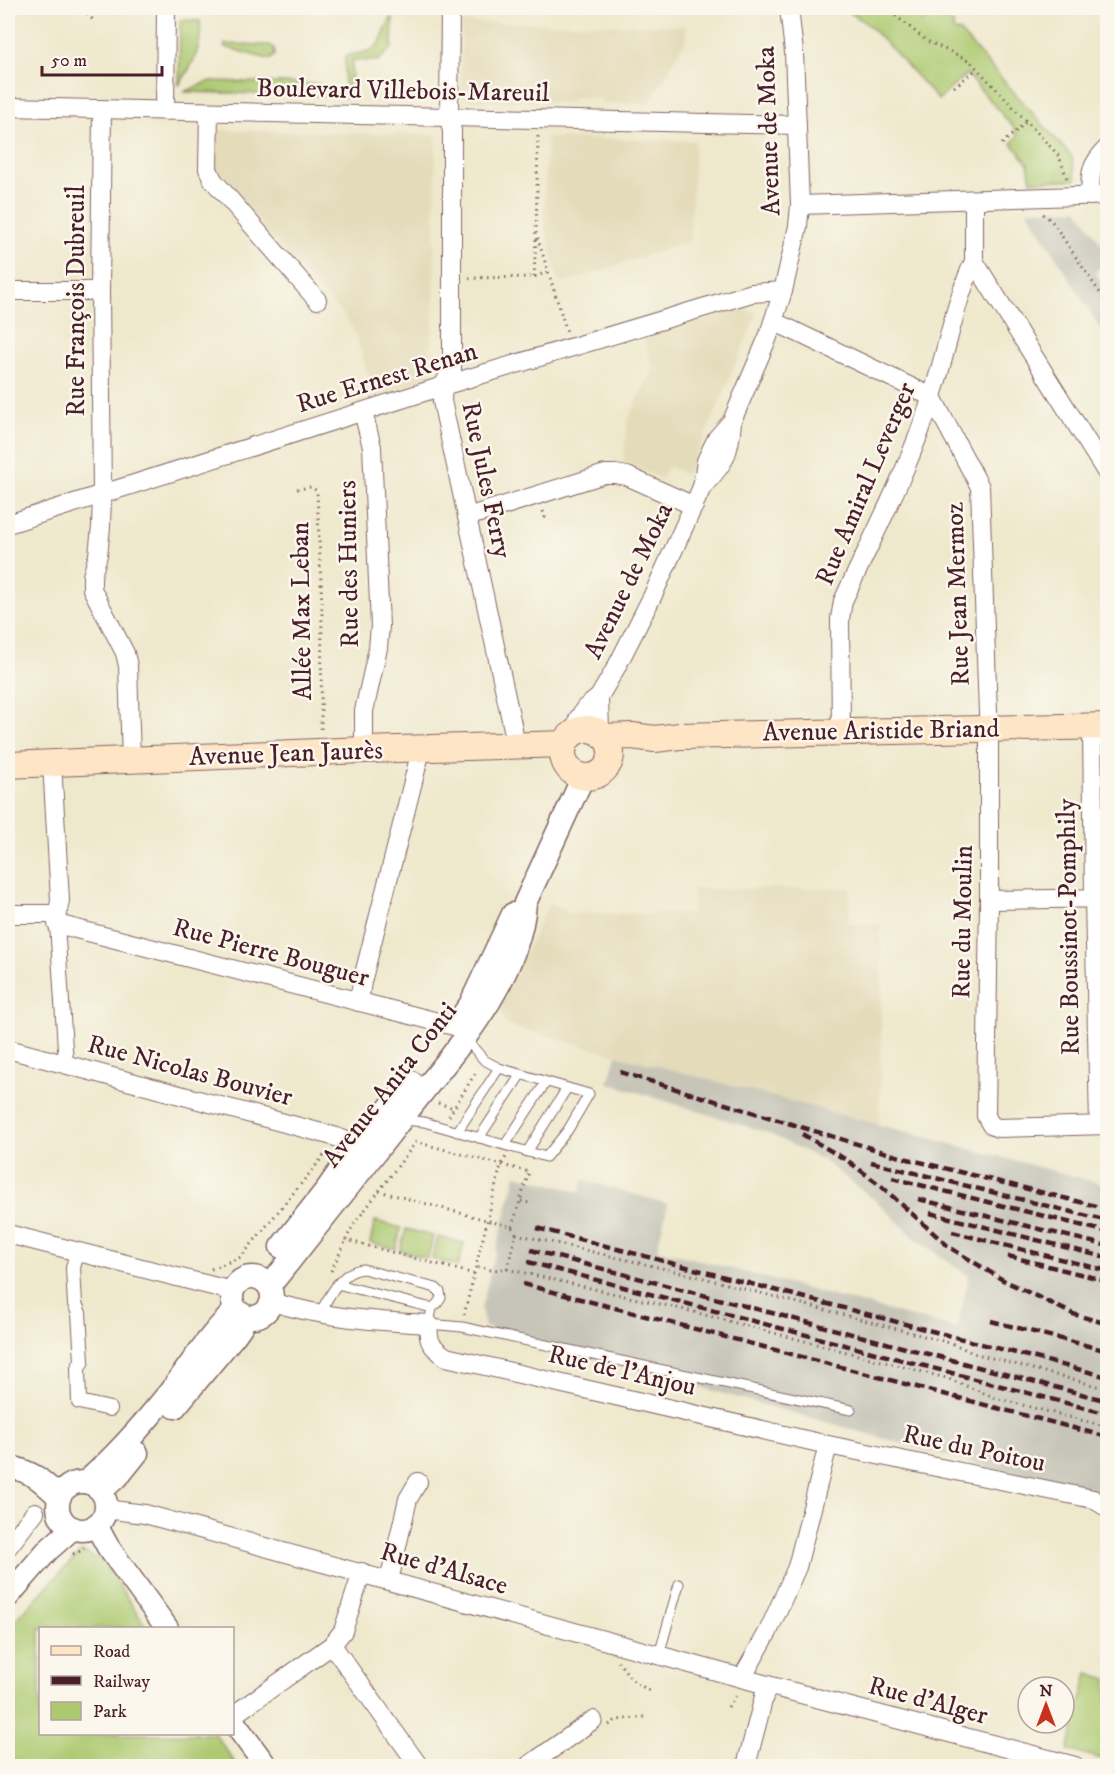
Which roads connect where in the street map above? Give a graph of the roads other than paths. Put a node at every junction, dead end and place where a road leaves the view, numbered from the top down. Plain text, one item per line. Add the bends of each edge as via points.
1 (166, 8) edge
2 (450, 8) edge
3 (789, 8) edge
4 (8, 107) edge
5 (102, 109) junction
6 (165, 111) junction
7 (208, 112) junction
8 (449, 118) junction
9 (797, 125) junction
10 (1107, 147) edge
11 (1091, 196) edge
12 (974, 200) junction
13 (800, 206) junction
14 (974, 261) junction
15 (8, 291) edge
16 (100, 291) junction
17 (783, 291) junction
18 (317, 300) dead end
19 (773, 322) junction
20 (443, 386) junction
21 (932, 397) junction
22 (363, 412) junction
23 (1107, 475) edge
24 (102, 494) junction
25 (694, 506) junction
26 (467, 518) junction
27 (8, 524) edge
28 (1100, 726) edge
29 (988, 729) junction
30 (841, 732) junction
31 (586, 737) junction
32 (655, 739) junction
33 (515, 746) junction
34 (420, 749) junction
35 (364, 750) junction
36 (131, 760) junction
37 (52, 763) junction
38 (609, 764) junction
39 (8, 765) edge
40 (583, 777) junction
41 (1101, 898) edge
42 (990, 900) junction
43 (8, 914) edge
44 (57, 919) junction
45 (359, 1002) junction
46 (464, 1030) junction
47 (8, 1049) edge
48 (66, 1064) junction
49 (499, 1068) junction
50 (521, 1074) junction
51 (546, 1082) junction
52 (567, 1088) junction
53 (426, 1099) junction
54 (389, 1120) junction
55 (424, 1122) junction
56 (1103, 1125) edge
57 (457, 1132) junction
58 (479, 1138) junction
59 (365, 1150) junction
60 (506, 1150) junction
61 (528, 1152) junction
62 (8, 1234) edge
63 (77, 1252) junction
64 (337, 1284) junction
65 (266, 1288) junction
66 (238, 1306) junction
67 (319, 1314) junction
68 (430, 1316) junction
69 (110, 1409) dead end
70 (851, 1410) dead end
71 (828, 1445) junction
72 (8, 1466) edge
73 (418, 1482) dead end
74 (97, 1502) junction
75 (1107, 1508) edge
76 (35, 1512) dead end
77 (64, 1514) junction
78 (8, 1546) edge
79 (362, 1572) junction
80 (8, 1577) edge
81 (389, 1581) junction
82 (679, 1584) dead end
83 (8, 1596) edge
84 (166, 1627) edge
85 (332, 1645) junction
86 (659, 1655) junction
87 (742, 1678) junction
88 (767, 1685) junction
89 (234, 1717) edge
90 (593, 1720) road end
91 (234, 1721) edge
92 (266, 1767) edge
93 (419, 1767) edge
94 (528, 1767) edge
95 (746, 1767) edge
96 (1075, 1767) edge

1 - 6 street
2 - 8 street, Rue Jules Ferry
3 - 9 street, Avenue de Moka
4 - 5 street, Boulevard Villebois-Mareuil
5 - 6 street, Boulevard Villebois-Mareuil
5 - 16 street, Rue François Dubreuil
6 - 7 street, Boulevard Villebois-Mareuil
7 - 8 street, Boulevard Villebois-Mareuil
7 - 18 street via 208,169 213,180
8 - 9 street, Boulevard Villebois-Mareuil
8 - 20 street, Rue Jules Ferry via 452,370
9 - 13 street, Avenue de Moka
10 - 11 street via 1091,171
11 - 12 street
12 - 13 street
12 - 14 street
13 - 17 street, Avenue de Moka
14 - 21 street, Rue Amiral Leverger via 964,283
14 - 23 street
15 - 16 street
16 - 24 street, Rue François Dubreuil
17 - 19 street, Avenue de Moka
17 - 20 street, Rue Ernest Renan via 752,293
19 - 21 street
19 - 25 street, Avenue de Moka via 732,421 731,444 720,469 702,487
20 - 22 street, Rue Ernest Renan
20 - 26 street, Rue Jules Ferry via 442,401
21 - 29 street, Rue Jean Mermoz via 981,487
21 - 30 street, Rue Amiral Leverger via 909,459 843,601
22 - 24 street, Rue Ernest Renan
22 - 35 street, Rue des Huniers via 372,447 380,626 364,711
24 - 27 street, Rue Ernest Renan
24 - 36 street, Rue François Dubreuil via 92,589 125,653
25 - 26 street via 627,476 605,474
25 - 31 street, Avenue de Moka via 599,697
26 - 33 street, Rue Jules Ferry
28 - 29 main road, Avenue Aristide Briand
28 - 41 street, Rue Boussinot-Pomphily
29 - 30 main road, Avenue Aristide Briand
29 - 42 street, Rue du Moulin
30 - 32 main road, Avenue Aristide Briand
31 - 32 main road, Avenue Aristide Briand
31 - 33 main road, Avenue Jean Jaurès
31 - 38 main road via 609,742
31 - 40 main road via 564,751 571,771
32 - 38 main road, Avenue Aristide Briand
33 - 34 main road, Avenue Jean Jaurès
34 - 35 main road, Avenue Jean Jaurès
34 - 45 street
35 - 36 main road, Avenue Jean Jaurès
36 - 37 main road, Avenue Jean Jaurès
37 - 39 main road, Avenue Jean Jaurès
37 - 44 street via 60,900
38 - 40 main road via 598,775
40 - 46 street, Avenue Anita Conti via 525,903 513,913 470,1005
41 - 42 street
41 - 56 street, Rue Boussinot-Pomphily
42 - 56 street, Rue du Moulin via 986,1116 991,1125 999,1128
43 - 44 street, Rue Pierre Bouguer
44 - 45 street, Rue Pierre Bouguer
44 - 48 street
45 - 46 street, Rue Pierre Bouguer
46 - 49 lane via 484,1060
46 - 53 street, Avenue Anita Conti
46 - 54 street, Avenue Anita Conti
47 - 48 street, Rue Nicolas Bouvier
48 - 59 street, Rue Nicolas Bouvier via 311,1130
49 - 50 lane
49 - 57 lane
50 - 51 lane
50 - 58 lane
51 - 52 lane
51 - 60 lane
52 - 61 lane
52 - 61 lane via 589,1094 568,1130 546,1156
53 - 54 street, Avenue Anita Conti
53 - 55 lane
54 - 55 lane
54 - 59 street, Avenue Anita Conti
55 - 57 lane
57 - 58 lane
58 - 60 lane
59 - 65 street, Avenue Anita Conti via 327,1189 263,1270
60 - 61 lane
62 - 63 street
63 - 66 street
63 - 69 street via 73,1268 82,1361 78,1368 79,1402
64 - 67 lane
64 - 68 lane
64 - 68 lane via 348,1273 363,1269 431,1286 440,1292 441,1298
65 - 66 street via 264,1313 258,1316
65 - 66 street via 253,1277 240,1280
65 - 67 street via 300,1311
66 - 74 street via 242,1325 235,1335
67 - 68 street via 344,1318
68 - 70 lane via 462,1327
68 - 71 street, Rue de l'Anjou via 427,1336 432,1347 446,1357
71 - 75 street, Rue du Poitou via 1093,1499
71 - 87 street via 797,1567
72 - 77 street via 39,1477
73 - 81 street via 408,1499
74 - 77 street via 87,1530
74 - 77 street via 78,1482 63,1490
74 - 79 street, Rue d'Alsace
74 - 84 street via 108,1547
76 - 78 street
77 - 80 street
77 - 83 street via 47,1551
79 - 81 street, Rue d'Alsace
79 - 85 street via 343,1631
81 - 86 street, Rue d'Alsace
82 - 86 lane
85 - 89 street
85 - 93 street
86 - 87 street, Rue d'Alsace
87 - 88 street, Rue d'Alsace
88 - 95 street
88 - 96 street, Rue d'Alger
90 - 94 street
91 - 92 street

